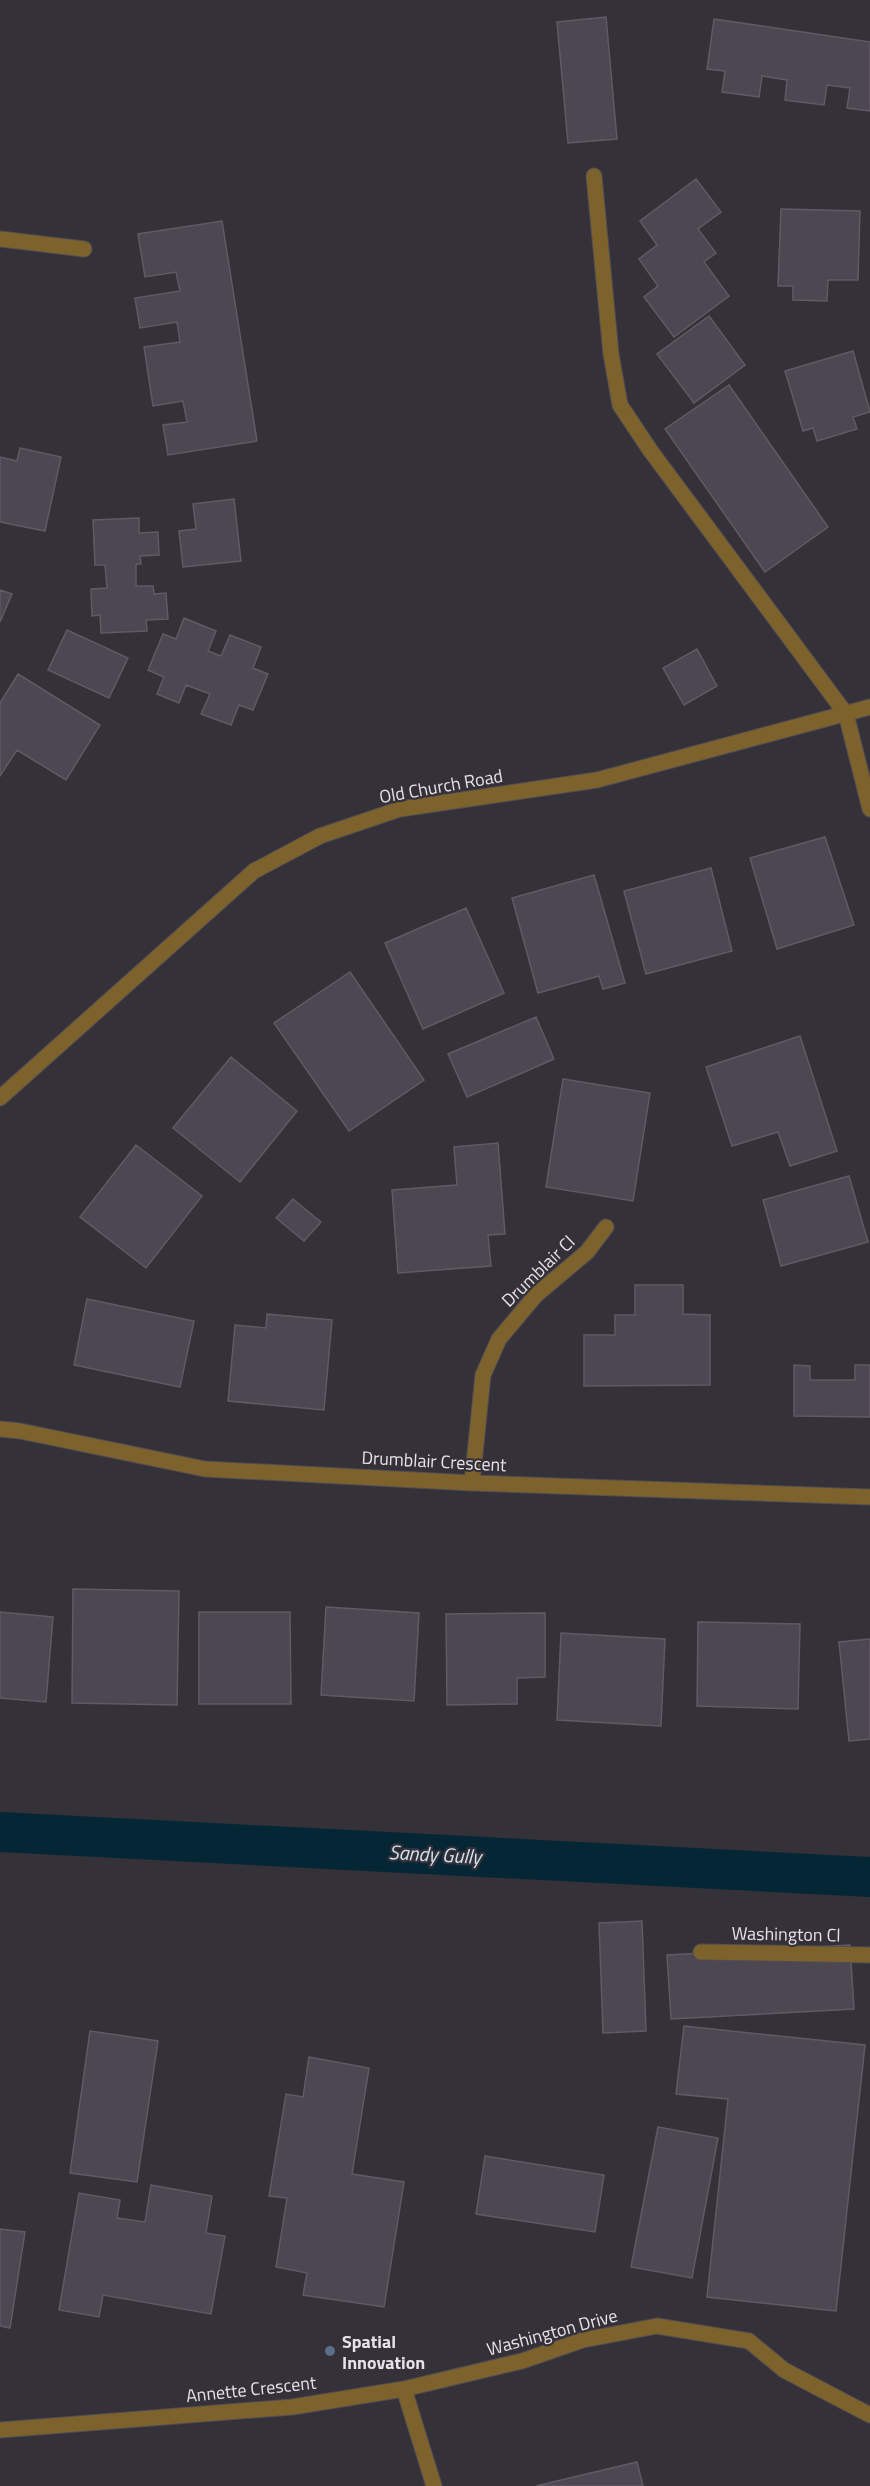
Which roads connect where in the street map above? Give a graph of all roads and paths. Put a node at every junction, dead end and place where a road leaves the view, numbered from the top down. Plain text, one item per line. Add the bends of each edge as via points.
1 (594, 176) dead end
2 (0, 239) edge
3 (84, 249) dead end
4 (870, 707) edge
5 (846, 714) junction
6 (870, 809) edge
7 (0, 1098) edge
8 (606, 1227) dead end
9 (0, 1428) edge
10 (472, 1484) junction
11 (870, 1497) edge
12 (701, 1952) dead end
13 (870, 1955) edge
14 (404, 2389) junction
15 (870, 2415) edge
16 (0, 2430) edge
17 (434, 2486) edge

1 - 5 street via 611,354 620,405
2 - 3 street
4 - 5 street, Old Church Road
5 - 6 street
5 - 7 street, Old Church Road via 597,780 400,809 320,836 254,871
8 - 10 street, Drumblair Cl via 587,1252 536,1295 499,1339 483,1375
9 - 10 street, Drumblair Crescent via 206,1469
10 - 11 street, Drumblair Crescent
12 - 13 street, Washington Cl
14 - 15 street, Washington Drive via 522,2361 583,2340 657,2326 749,2341 784,2370
14 - 16 street, Annette Crescent via 292,2407
14 - 17 street

